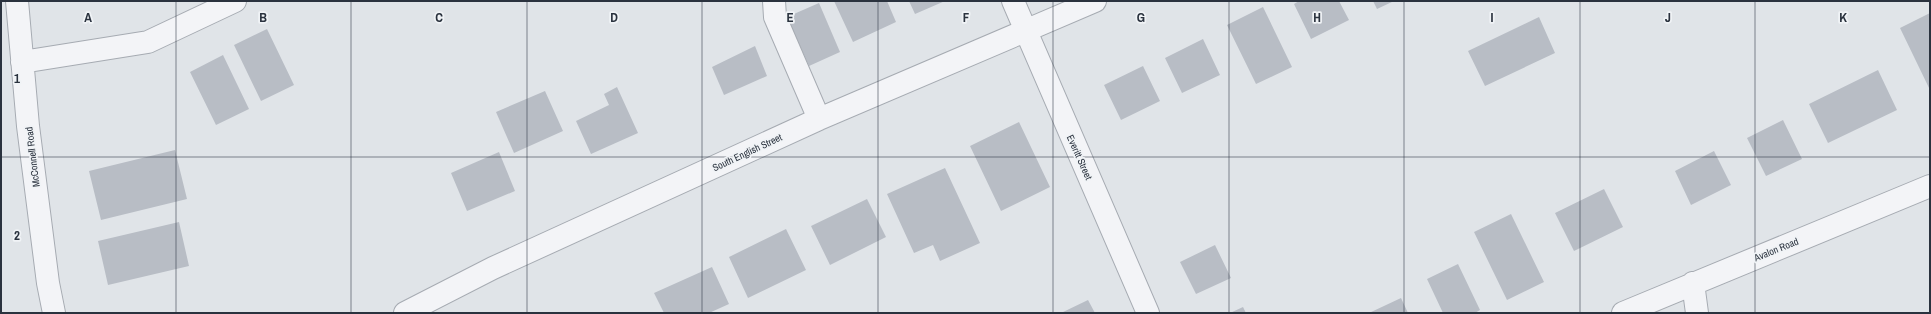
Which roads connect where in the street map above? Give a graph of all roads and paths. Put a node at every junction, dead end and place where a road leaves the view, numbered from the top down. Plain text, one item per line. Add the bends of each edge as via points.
1 (17, 1) edge
2 (235, 1) edge
3 (774, 1) edge
4 (1013, 1) edge
5 (1095, 1) edge
6 (1025, 30) junction
7 (22, 62) junction
8 (819, 119) junction
9 (1930, 186) edge
10 (1693, 283) junction
11 (54, 313) edge
12 (404, 313) edge
13 (1148, 313) edge
14 (1623, 313) edge
15 (1697, 313) edge

1 - 7 street, McConnell Road
2 - 7 street via 148,42
3 - 8 street via 775,17
4 - 6 street, Everitt Street
5 - 6 street, South English Street
6 - 8 street, South English Street
6 - 13 street, Everitt Street
7 - 11 street, McConnell Road via 28,126
8 - 12 street, South English Street via 493,268
9 - 10 street, Avalon Road
10 - 14 street, Avalon Road
10 - 15 street

